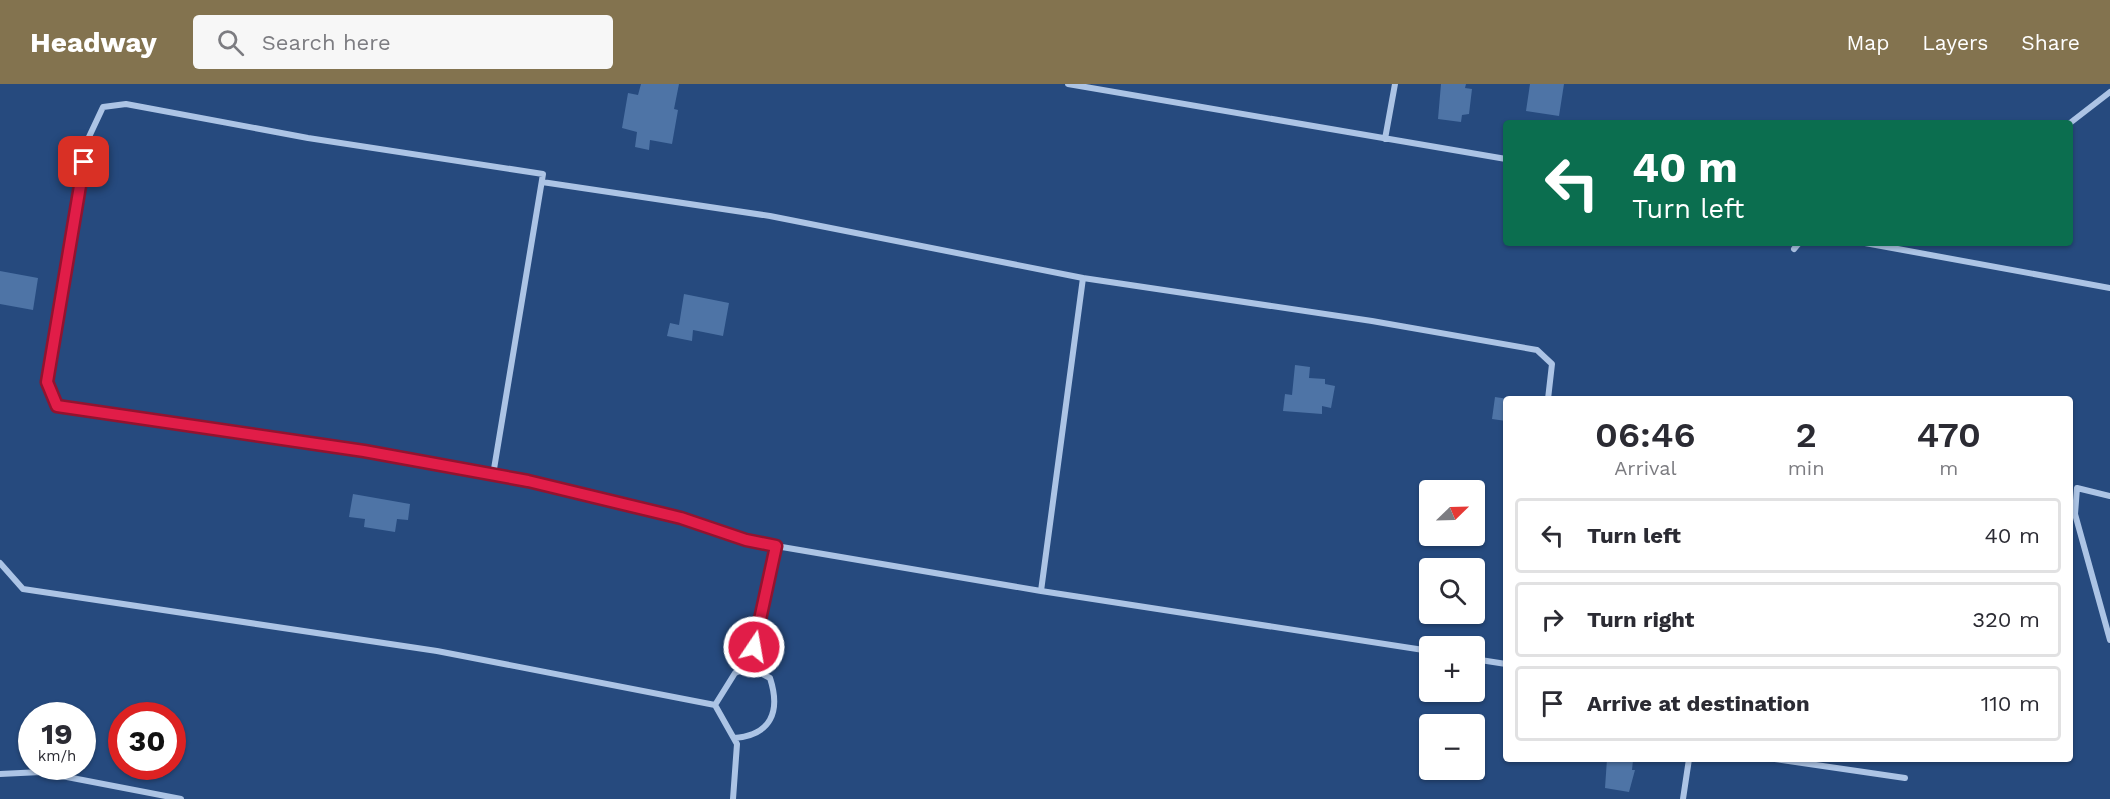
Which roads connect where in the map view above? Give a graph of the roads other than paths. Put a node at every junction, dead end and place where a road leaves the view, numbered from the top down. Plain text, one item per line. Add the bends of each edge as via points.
1 (1068, 84) edge
2 (1395, 84) edge
3 (2110, 92) edge
4 (2073, 121) edge
5 (1385, 139) junction
6 (1503, 159) edge
7 (542, 182) junction
8 (1796, 246) edge
9 (1882, 246) edge
10 (1794, 249) dead end
11 (1083, 278) junction
12 (2110, 288) edge
13 (1548, 396) edge
14 (493, 475) junction
15 (2110, 496) edge
16 (776, 546) junction
17 (0, 563) edge
18 (1041, 591) junction
19 (2110, 640) edge
20 (1419, 649) edge
21 (1485, 661) edge
22 (1503, 664) edge
23 (749, 667) junction
24 (715, 705) junction
25 (734, 738) junction
26 (1689, 762) edge
27 (1796, 762) edge
28 (0, 774) edge
29 (1905, 778) dead end
30 (181, 799) edge
31 (733, 799) edge
32 (1683, 799) edge

1 - 5 street
2 - 5 street
3 - 4 street
5 - 6 street
7 - 11 street via 770,216
7 - 14 street
7 - 14 street via 543,174 308,138 126,104 103,107 88,140 47,382 57,406 364,451
8 - 10 street
9 - 12 street
11 - 13 street via 1537,350 1551,364
11 - 18 street
14 - 16 street via 681,518
15 - 19 street via 2077,488 2075,514
16 - 18 street
16 - 23 street
17 - 24 street via 22,589 437,651
18 - 20 street
21 - 22 street
23 - 24 street via 735,673
23 - 25 street via 770,678 774,711 764,729 749,737
24 - 25 street
25 - 31 street via 737,744
26 - 32 street
27 - 29 street
28 - 30 street via 41,772

